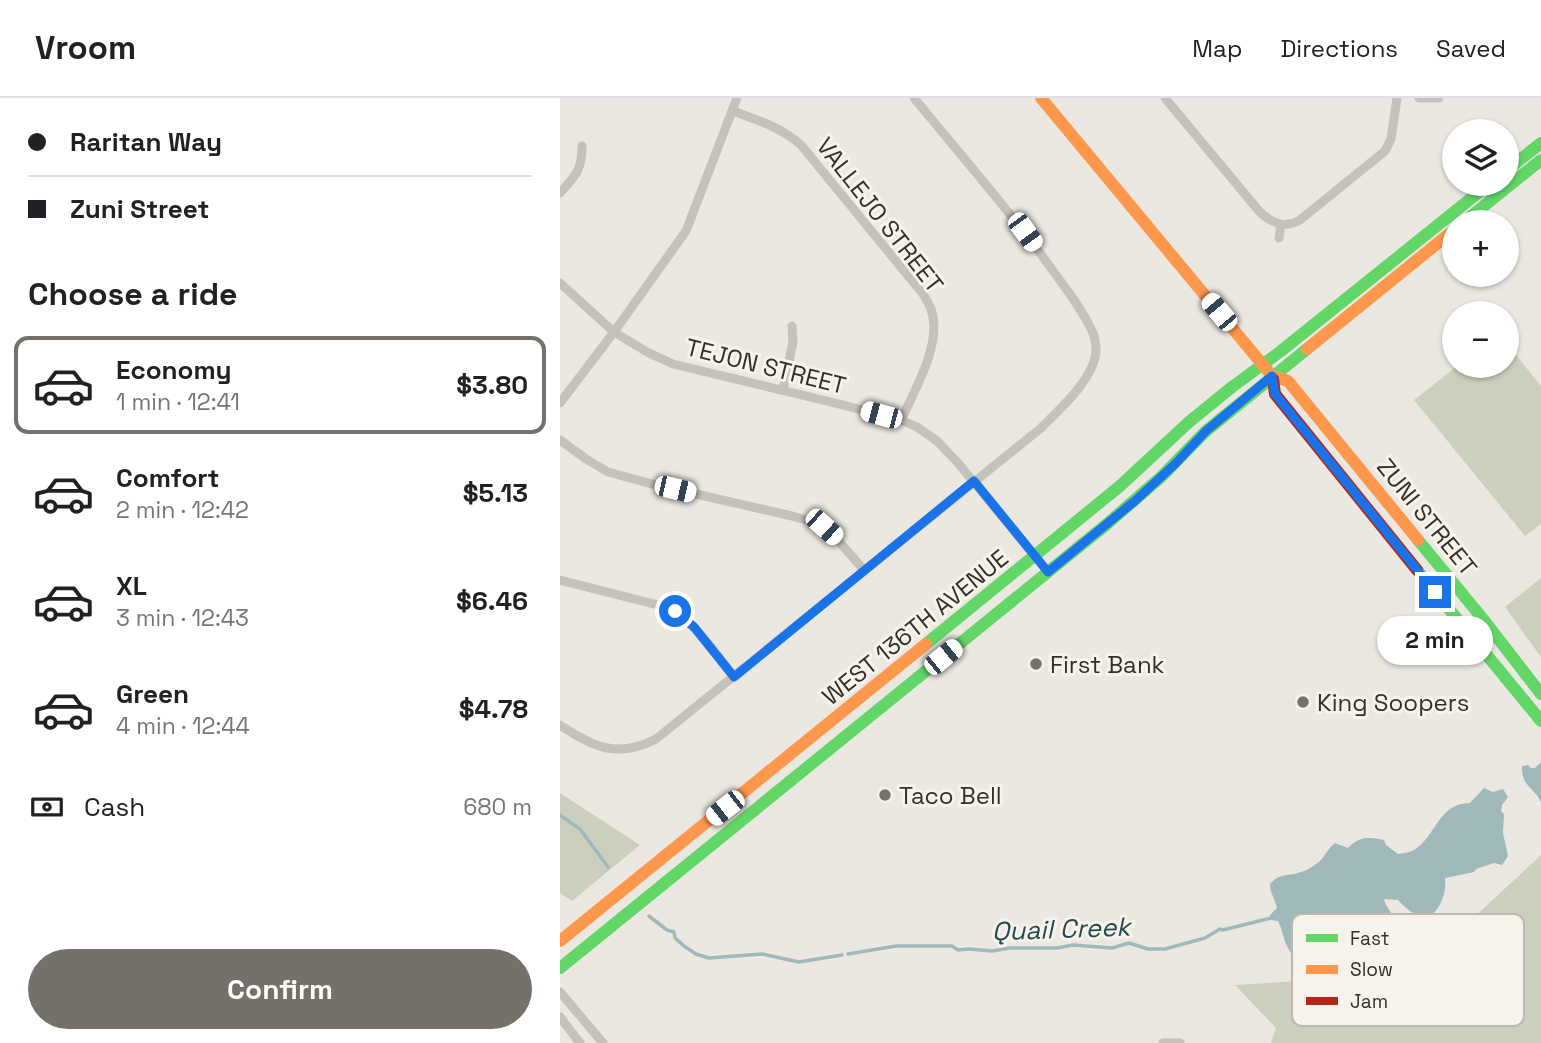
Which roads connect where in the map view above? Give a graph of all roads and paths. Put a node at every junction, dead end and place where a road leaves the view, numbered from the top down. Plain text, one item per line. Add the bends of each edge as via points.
1 (737, 98) edge
2 (914, 98) edge
3 (1041, 98) edge
4 (1164, 98) edge
5 (1397, 98) edge
6 (1419, 98) edge
7 (1439, 98) edge
8 (733, 111) junction
9 (1541, 143) edge
10 (582, 146) dead end
11 (1541, 160) edge
12 (1523, 166) junction
13 (1519, 167) edge
14 (560, 193) edge
15 (1474, 196) edge
16 (1477, 210) edge
17 (1281, 224) junction
18 (1279, 238) dead end
19 (1442, 240) edge
20 (560, 283) edge
21 (792, 326) dead end
22 (614, 332) junction
23 (1262, 365) junction
24 (1272, 376) junction
25 (783, 390) junction
26 (560, 403) edge
27 (901, 420) junction
28 (560, 440) edge
29 (974, 481) junction
30 (1035, 556) junction
31 (864, 570) junction
32 (1048, 572) junction
33 (560, 580) edge
34 (734, 677) junction
35 (1541, 694) edge
36 (1541, 721) edge
37 (560, 725) edge
38 (560, 941) edge
39 (560, 968) edge
40 (560, 992) edge
41 (560, 1017) edge
42 (580, 1043) edge
43 (603, 1043) edge
44 (1163, 1043) edge
45 (1181, 1043) edge

1 - 8 street
2 - 29 street via 1055,274 1093,332 1096,346 1087,377 1060,409
3 - 23 main road, ZUNI STREET
4 - 17 street via 1259,211
5 - 17 street via 1385,151 1300,220
6 - 7 street
8 - 22 street via 686,231
8 - 27 street, VALLEJO STREET via 770,125 801,145 927,301 933,317 933,341
9 - 12 main road
10 - 14 street via 580,169
11 - 12 main road
12 - 13 main road
12 - 16 main road
15 - 23 main road, WEST 136TH AVENUE
17 - 18 street
19 - 24 main road, WEST 136TH AVENUE
20 - 22 street, TEJON STREET
21 - 25 street
22 - 25 street, TEJON STREET via 673,364
22 - 26 street
23 - 24 main road, ZUNI STREET
23 - 30 main road, WEST 136TH AVENUE
24 - 32 main road, WEST 136TH AVENUE via 1206,431 1136,500
24 - 35 main road, ZUNI STREET via 1288,381
24 - 36 main road, ZUNI STREET via 1275,394
25 - 27 street, TEJON STREET
27 - 29 street, TEJON STREET via 937,441
28 - 31 street via 608,472 820,524
29 - 30 street, TEJON STREET
29 - 31 street
30 - 32 street, TEJON STREET
30 - 38 main road, WEST 136TH AVENUE
31 - 34 street
32 - 39 main road, WEST 136TH AVENUE
33 - 34 street via 675,611 694,627
34 - 37 street via 647,744 600,748
40 - 43 street
41 - 42 street
44 - 45 street

